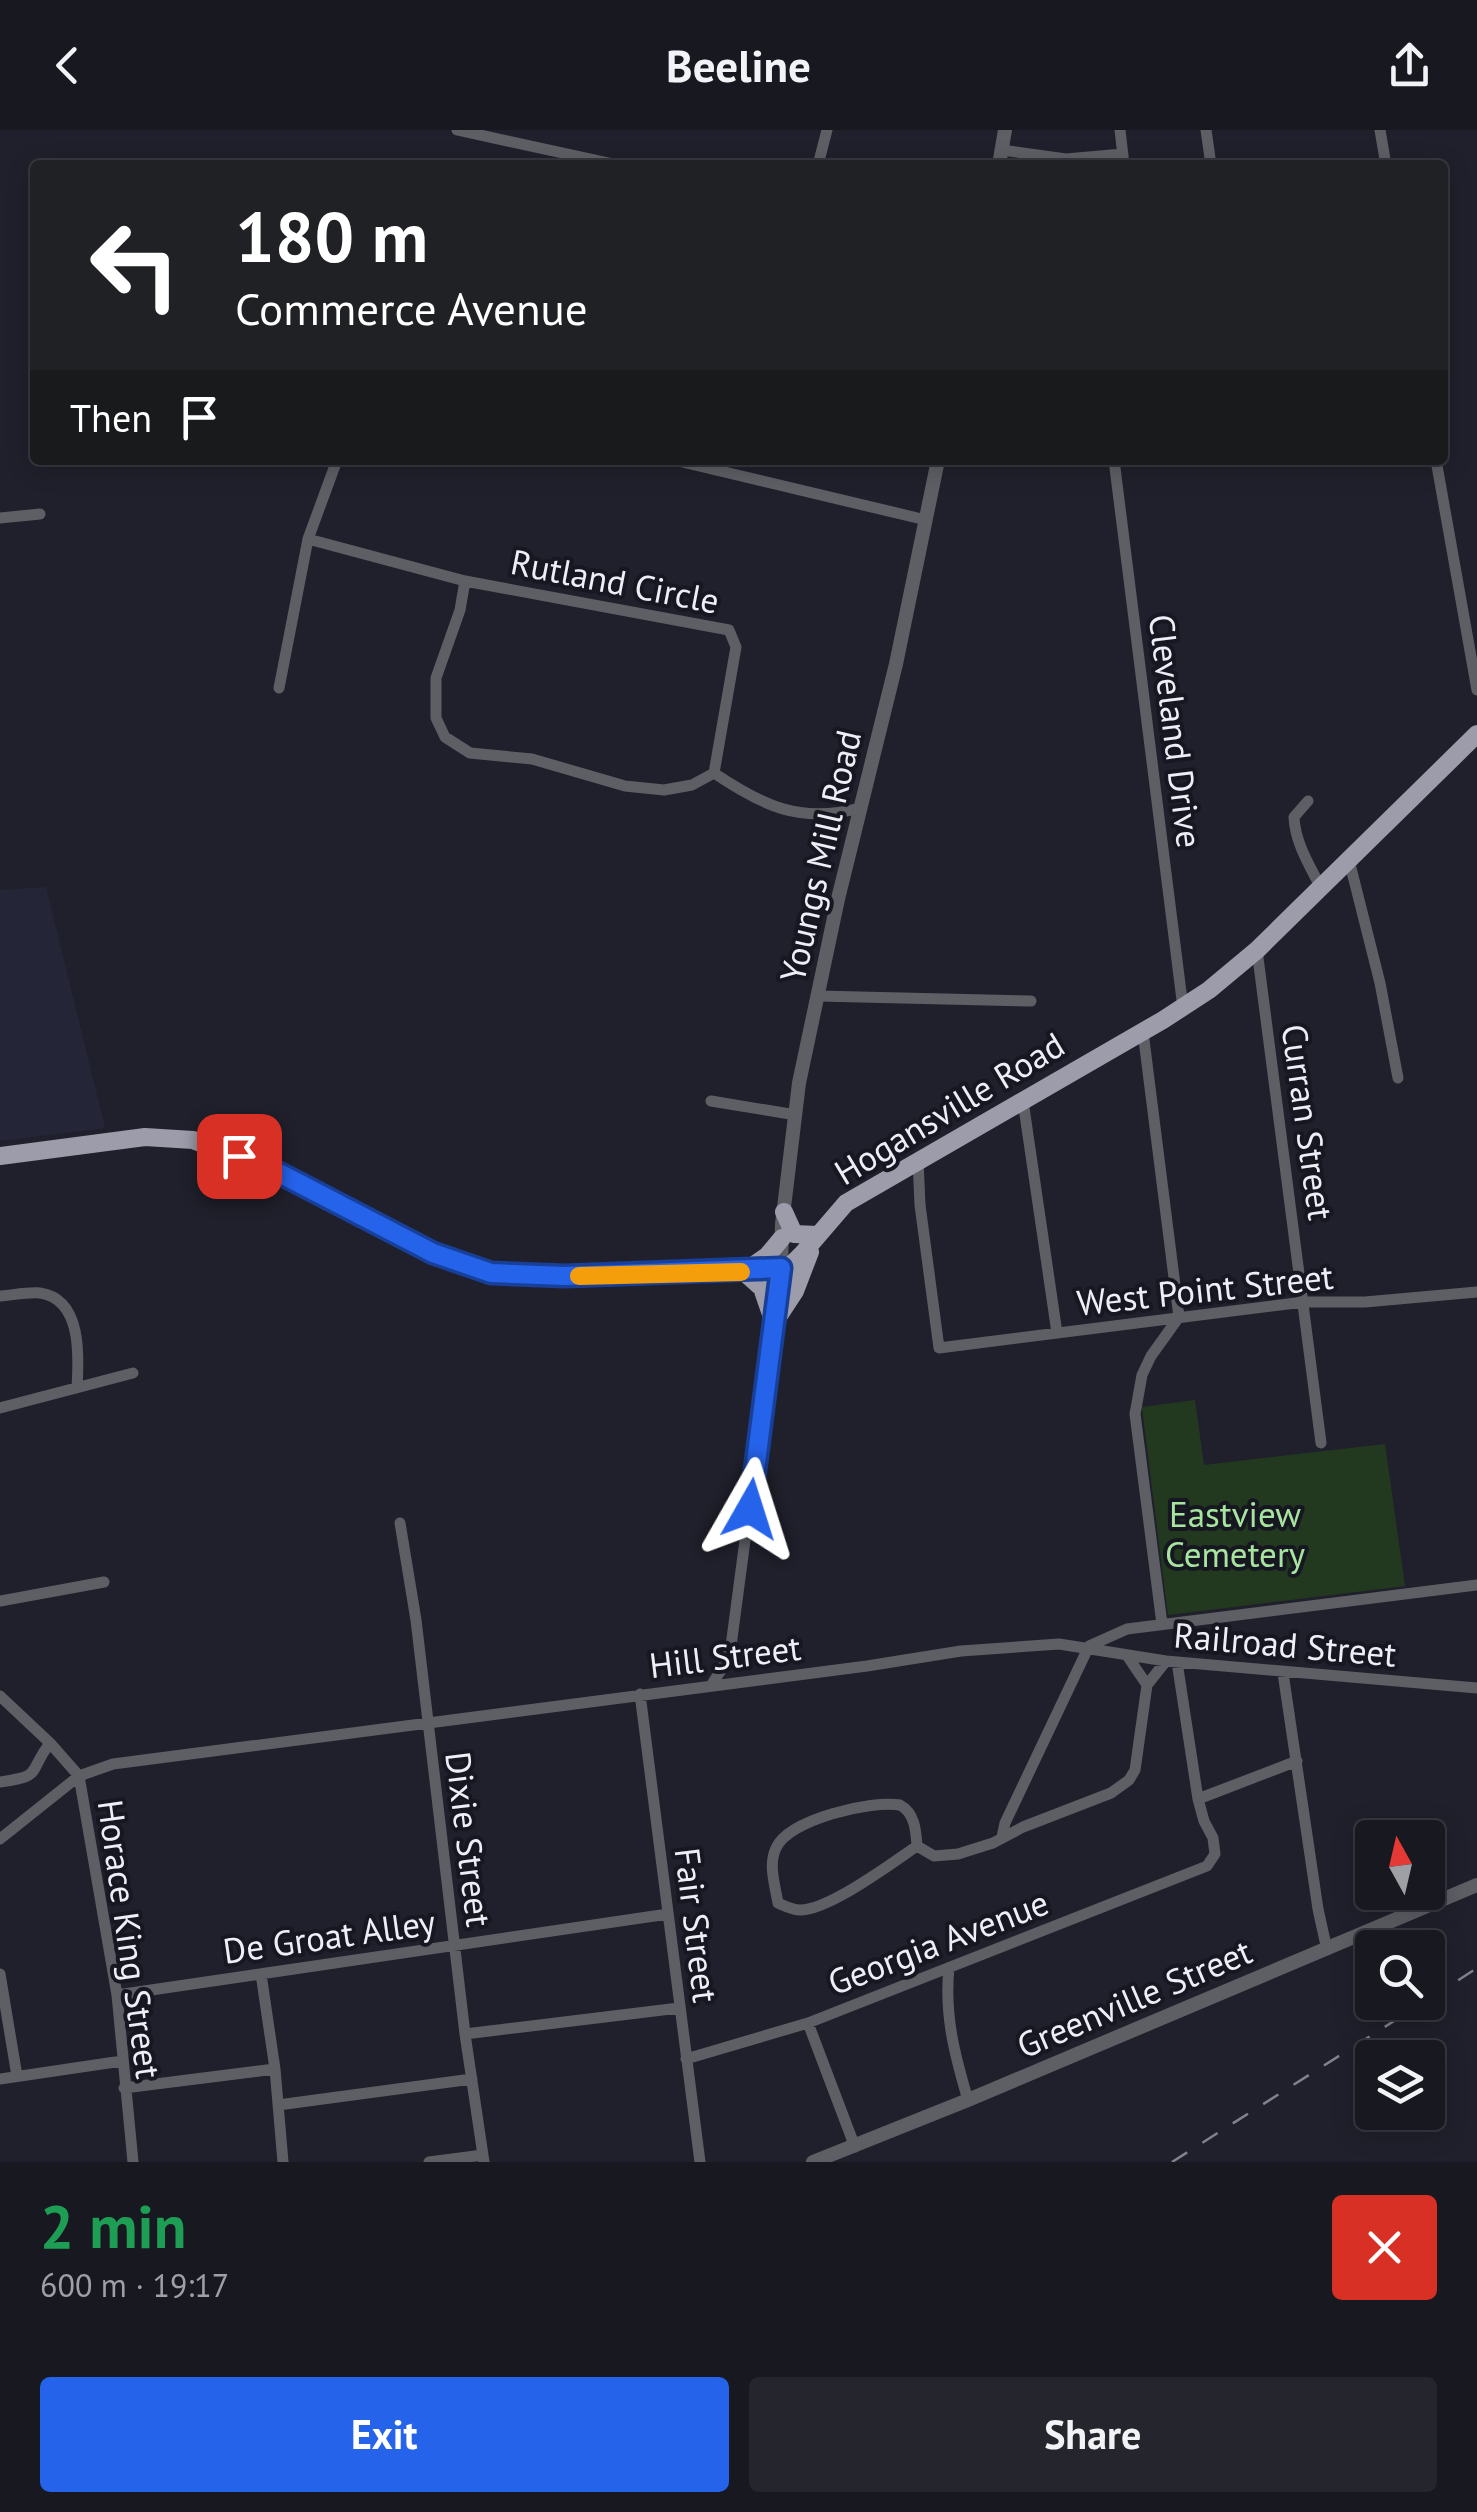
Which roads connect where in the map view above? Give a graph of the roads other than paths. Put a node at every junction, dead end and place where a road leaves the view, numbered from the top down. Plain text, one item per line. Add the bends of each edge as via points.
1 (457, 130) edge
2 (828, 130) edge
3 (1005, 130) edge
4 (1120, 130) edge
5 (1206, 130) edge
6 (1380, 130) edge
7 (1000, 158) edge
8 (595, 160) edge
9 (819, 160) edge
10 (1123, 160) edge
11 (1209, 160) edge
12 (1385, 160) edge
13 (334, 465) edge
14 (695, 465) edge
15 (937, 465) edge
16 (1115, 465) edge
17 (1437, 465) edge
18 (40, 514) dead end
19 (0, 518) edge
20 (926, 520) junction
21 (308, 539) junction
22 (464, 581) junction
23 (279, 688) dead end
24 (1477, 690) edge
25 (1477, 734) edge
26 (714, 773) junction
27 (1308, 801) dead end
28 (860, 808) junction
29 (1349, 860) junction
30 (1321, 888) junction
31 (1257, 950) junction
32 (818, 996) junction
33 (1031, 1001) dead end
34 (1183, 1008) junction
35 (1143, 1032) junction
36 (1398, 1078) dead end
37 (711, 1101) dead end
38 (1022, 1101) junction
39 (796, 1115) junction
40 (0, 1156) edge
41 (918, 1160) junction
42 (784, 1212) junction
43 (818, 1235) junction
44 (782, 1238) junction
45 (781, 1268) junction
46 (744, 1272) junction
47 (1477, 1292) edge
48 (0, 1296) edge
49 (1304, 1302) junction
50 (1179, 1317) junction
51 (774, 1323) junction
52 (1058, 1332) junction
53 (133, 1373) dead end
54 (76, 1388) junction
55 (0, 1408) edge
56 (1321, 1443) dead end
57 (400, 1522) dead end
58 (104, 1582) dead end
59 (1477, 1585) edge
60 (0, 1601) edge
61 (1162, 1624) junction
62 (1089, 1646) junction
63 (1128, 1657) junction
64 (1171, 1662) junction
65 (1283, 1673) junction
66 (712, 1684) junction
67 (1147, 1685) junction
68 (1477, 1688) edge
69 (640, 1694) junction
70 (0, 1696) edge
71 (426, 1722) junction
72 (50, 1743) junction
73 (1297, 1761) junction
74 (79, 1776) junction
75 (0, 1782) edge
76 (1198, 1799) junction
77 (1002, 1837) junction
78 (0, 1839) edge
79 (917, 1846) junction
80 (1477, 1885) edge
81 (668, 1914) junction
82 (455, 1945) junction
83 (1327, 1950) junction
84 (949, 1968) junction
85 (0, 1974) edge
86 (261, 1974) junction
87 (117, 1996) junction
88 (679, 2008) junction
89 (808, 2023) junction
90 (465, 2034) junction
91 (686, 2060) junction
92 (122, 2062) junction
93 (275, 2069) junction
94 (17, 2076) junction
95 (0, 2078) edge
96 (472, 2079) junction
97 (124, 2088) junction
98 (968, 2100) junction
99 (278, 2105) junction
100 (855, 2147) junction
101 (483, 2158) edge
102 (134, 2162) edge
103 (283, 2162) edge
104 (429, 2162) edge
105 (700, 2162) edge
106 (813, 2162) edge

1 - 8 street
2 - 9 street
3 - 7 street
4 - 10 street
5 - 11 street
6 - 12 street
7 - 10 street
13 - 21 street
14 - 20 street
15 - 20 street, Youngs Mill Road
16 - 34 street, Cleveland Drive
17 - 24 street
18 - 19 street
20 - 28 street, Youngs Mill Road
21 - 22 street, Rutland Circle
21 - 23 street
22 - 26 street, Rutland Circle via 730,630 736,647
22 - 26 street, Rutland Circle via 436,678 436,718 445,738 470,753 532,759 625,786 664,790
25 - 29 main road, Hogansville Road
26 - 28 street via 761,804 803,814
27 - 30 street via 1294,826
28 - 32 street, Youngs Mill Road
29 - 30 main road, Hogansville Road
29 - 36 street
30 - 31 main road, Hogansville Road
31 - 34 main road, Hogansville Road
31 - 49 street, Curran Street
32 - 33 street
32 - 39 street, Youngs Mill Road
34 - 35 main road, Hogansville Road
35 - 38 main road, Hogansville Road
35 - 50 street
37 - 39 street
38 - 41 main road, Hogansville Road
38 - 52 street
39 - 42 street, Youngs Mill Road
40 - 46 main road via 145,1137 193,1140 281,1174 433,1253 491,1273
41 - 43 main road, Hogansville Road via 846,1203
41 - 52 street, West Point Street via 938,1348
42 - 43 main road via 794,1234
42 - 44 street, Youngs Mill Road
43 - 45 main road, Hogansville Road
43 - 51 main road
44 - 45 street, Youngs Mill Road
44 - 46 main road
45 - 46 main road
45 - 51 street
46 - 51 main road via 762,1288
47 - 49 street, West Point Street
48 - 54 street via 37,1293 66,1307 74,1326
49 - 50 street, West Point Street
49 - 56 street, Curran Street
50 - 52 street, West Point Street
50 - 61 street via 1146,1366 1135,1414
51 - 66 street via 731,1646
53 - 54 street
54 - 55 street
57 - 71 street, Dixie Street
58 - 60 street
59 - 61 street, Hill Street
61 - 62 street, Hill Street via 1128,1628
62 - 63 street, Railroad Street
62 - 66 street, Hill Street via 961,1651
62 - 77 street
63 - 64 street, Railroad Street
63 - 67 street
64 - 65 street, Railroad Street
64 - 67 street
64 - 76 street
65 - 68 street, Railroad Street
65 - 73 street
66 - 69 street, Hill Street
67 - 77 street via 1130,1780
69 - 71 street, Hill Street
69 - 81 street, Fair Street
70 - 72 street, Horace King Street
71 - 74 street, Hill Street via 170,1755
71 - 82 street, Dixie Street
72 - 74 street, Horace King Street
72 - 75 street via 28,1779
73 - 76 street
73 - 83 street
74 - 78 street, Hill Street
74 - 87 street, Horace King Street
76 - 84 street, Georgia Avenue via 1215,1854 1206,1866
77 - 79 street via 958,1854 934,1856
79 - 79 street via 811,1908 778,1903 774,1852 807,1822 900,1805 916,1826
80 - 83 street, Greenville Street
81 - 82 street, De Groat Alley
81 - 88 street, Fair Street
82 - 86 street, De Groat Alley
82 - 90 street, Dixie Street
83 - 98 street, Greenville Street
84 - 89 street, Georgia Avenue
84 - 98 street via 951,2044
85 - 94 street
86 - 87 street, De Groat Alley
86 - 93 street
87 - 92 street, Horace King Street
88 - 90 street
88 - 91 street, Fair Street
89 - 91 street, Georgia Avenue
89 - 100 street
90 - 96 street, Dixie Street
91 - 105 street, Fair Street
92 - 94 street
92 - 97 street, Horace King Street
93 - 97 street
93 - 99 street
94 - 95 street
96 - 99 street
96 - 101 street, Dixie Street
97 - 102 street, Horace King Street
98 - 100 street, Greenville Street
99 - 103 street
100 - 106 street, Greenville Street
101 - 104 street

